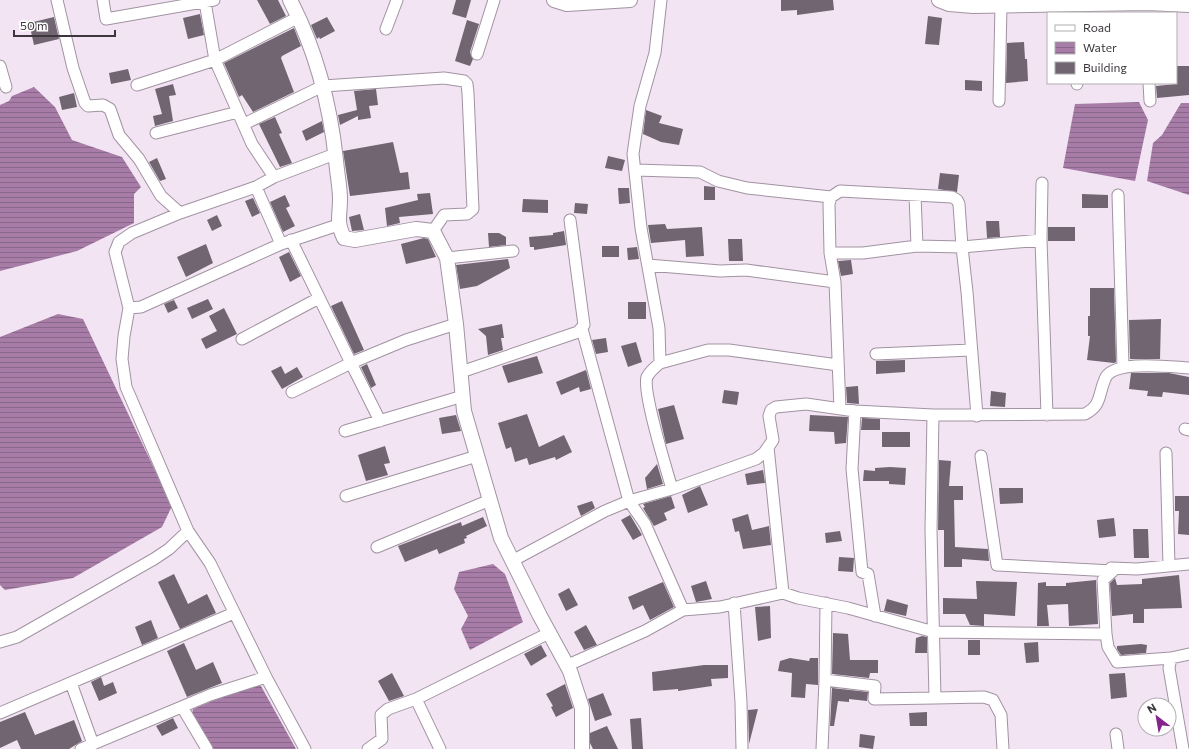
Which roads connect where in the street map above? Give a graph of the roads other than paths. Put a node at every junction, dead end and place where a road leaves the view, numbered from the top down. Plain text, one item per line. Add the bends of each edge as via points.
1 (57, 0) edge
2 (103, 0) edge
3 (290, 0) edge
4 (397, 0) edge
5 (494, 0) edge
6 (554, 0) edge
7 (630, 0) edge
8 (661, 0) edge
9 (939, 0) edge
10 (210, 1) edge
11 (1030, 2) edge
12 (1170, 2) edge
13 (1001, 5) junction
14 (1189, 5) edge
15 (1073, 8) edge
16 (1147, 8) edge
17 (299, 17) junction
18 (386, 29) dead end
19 (477, 54) dead end
20 (215, 60) junction
21 (0, 66) edge
22 (1149, 84) edge
23 (136, 85) dead end
24 (323, 86) junction
25 (6, 88) dead end
26 (1150, 101) dead end
27 (1000, 102) dead end
28 (238, 112) junction
29 (244, 124) junction
30 (156, 133) dead end
31 (335, 154) junction
32 (636, 170) junction
33 (274, 177) junction
34 (1042, 183) dead end
35 (256, 186) junction
36 (915, 195) junction
37 (1118, 195) dead end
38 (831, 197) junction
39 (180, 213) junction
40 (570, 220) dead end
41 (338, 224) junction
42 (434, 231) junction
43 (1041, 240) junction
44 (286, 242) junction
45 (917, 246) junction
46 (962, 248) junction
47 (513, 251) dead end
48 (830, 253) junction
49 (447, 258) junction
50 (648, 265) junction
51 (835, 282) junction
52 (319, 298) junction
53 (129, 308) junction
54 (456, 324) junction
55 (582, 329) junction
56 (242, 339) dead end
57 (971, 350) junction
58 (876, 354) dead end
59 (351, 363) junction
60 (660, 363) junction
61 (838, 365) junction
62 (1123, 366) junction
63 (1189, 368) edge
64 (461, 372) junction
65 (292, 392) dead end
66 (463, 396) junction
67 (840, 409) junction
68 (855, 411) junction
69 (933, 415) junction
70 (1047, 415) junction
71 (977, 416) junction
72 (380, 421) junction
73 (345, 431) dead end
74 (768, 447) junction
75 (1166, 453) dead end
76 (477, 456) junction
77 (981, 456) dead end
78 (672, 490) junction
79 (346, 496) dead end
80 (490, 500) junction
81 (629, 501) junction
82 (188, 531) junction
83 (377, 547) dead end
84 (512, 561) junction
85 (1189, 564) edge
86 (1169, 566) junction
87 (1113, 571) junction
88 (783, 593) junction
89 (826, 602) junction
90 (734, 603) junction
91 (683, 610) junction
92 (234, 613) junction
93 (875, 616) junction
94 (934, 632) junction
95 (549, 634) junction
96 (1106, 634) junction
97 (0, 642) edge
98 (1189, 654) edge
99 (1171, 658) junction
100 (568, 665) junction
101 (266, 677) junction
102 (825, 680) junction
103 (71, 683) junction
104 (935, 698) junction
105 (416, 699) junction
106 (182, 707) junction
107 (0, 713) edge
108 (1116, 734) dead end
109 (93, 744) junction
110 (81, 749) edge
111 (207, 749) edge
112 (305, 749) edge
113 (368, 749) edge
114 (440, 749) edge
115 (582, 749) edge
116 (742, 749) edge
117 (822, 749) edge
118 (1003, 749) edge
119 (1118, 749) edge
120 (1183, 749) edge

1 - 39 street via 73,68 85,103 88,106 103,105 110,109 119,135 139,159 161,196
2 - 10 street via 106,19
3 - 17 street
4 - 18 street
5 - 19 street
6 - 7 street via 567,4
8 - 32 street via 655,53 640,106 634,154
9 - 13 street via 949,4
10 - 20 street
11 - 13 street
11 - 15 street
12 - 14 street
12 - 16 street
13 - 27 street
15 - 16 street
17 - 20 street
17 - 24 street via 311,44
20 - 23 street
20 - 28 street
21 - 25 street
22 - 26 street
24 - 29 street
24 - 31 street
24 - 42 street via 444,78 464,81 467,84 473,209 467,214 444,215
28 - 29 street
28 - 30 street
29 - 33 street via 252,144
31 - 33 street
31 - 41 street via 340,199
32 - 38 street via 700,172 718,181 747,188
32 - 50 street via 641,228
33 - 35 street
34 - 43 street
35 - 39 street
35 - 44 street
36 - 38 street via 840,191
36 - 45 street
36 - 46 street via 952,197 956,200 959,204
37 - 62 street
38 - 48 street
39 - 53 street via 132,233 119,242 115,252
40 - 55 street via 582,303
41 - 42 street via 344,238 355,240 416,229
41 - 44 street
42 - 49 street
43 - 46 street
43 - 70 street
44 - 52 street
44 - 53 street via 141,307
45 - 46 street
45 - 48 street via 863,253
46 - 57 street
47 - 49 street
48 - 51 street
49 - 54 street
50 - 51 street via 720,271 746,270
50 - 60 street via 659,328
51 - 61 street
52 - 56 street
52 - 59 street
53 - 82 street via 122,359 126,387
54 - 59 street via 406,340
54 - 64 street
55 - 64 street
55 - 81 street
57 - 58 street
57 - 71 street
59 - 65 street
59 - 72 street
60 - 61 street via 708,350 730,350
60 - 78 street via 652,368 647,378 652,416
61 - 67 street
62 - 63 street
62 - 70 street via 1112,370 1105,377 1099,403 1093,410 1085,414
64 - 66 street
66 - 72 street
66 - 76 street via 464,411
67 - 68 street
67 - 74 street via 806,404 776,407 771,410 769,416 773,440
68 - 69 street
68 - 93 street via 852,469 862,572 868,574
69 - 71 street
69 - 94 street via 931,530
70 - 71 street
72 - 73 street
74 - 78 street via 756,459
74 - 88 street
75 - 86 street
76 - 79 street
76 - 80 street
77 - 87 street via 997,565
78 - 81 street
80 - 83 street
80 - 84 street via 501,538
81 - 84 street via 605,511
81 - 91 street via 645,524
82 - 92 street via 210,563
82 - 97 street via 154,559 17,637
84 - 95 street
85 - 86 street
86 - 87 street via 1111,568
87 - 96 street via 1103,580
88 - 89 street
88 - 90 street
89 - 93 street
89 - 102 street
90 - 91 street via 720,607
90 - 116 street
91 - 100 street via 645,631
92 - 101 street
92 - 103 street
93 - 94 street
94 - 96 street
94 - 104 street
95 - 100 street
95 - 105 street
96 - 99 street via 1108,647 1117,662
98 - 99 street
99 - 120 street via 1169,668
100 - 115 street via 582,708
101 - 106 street
101 - 112 street
102 - 104 street via 875,686 874,699
102 - 117 street
103 - 107 street
103 - 109 street
104 - 118 street via 984,697 993,700 1001,715
105 - 113 street via 388,709 380,715 382,739
105 - 114 street
106 - 109 street
106 - 111 street
108 - 119 street
109 - 110 street

